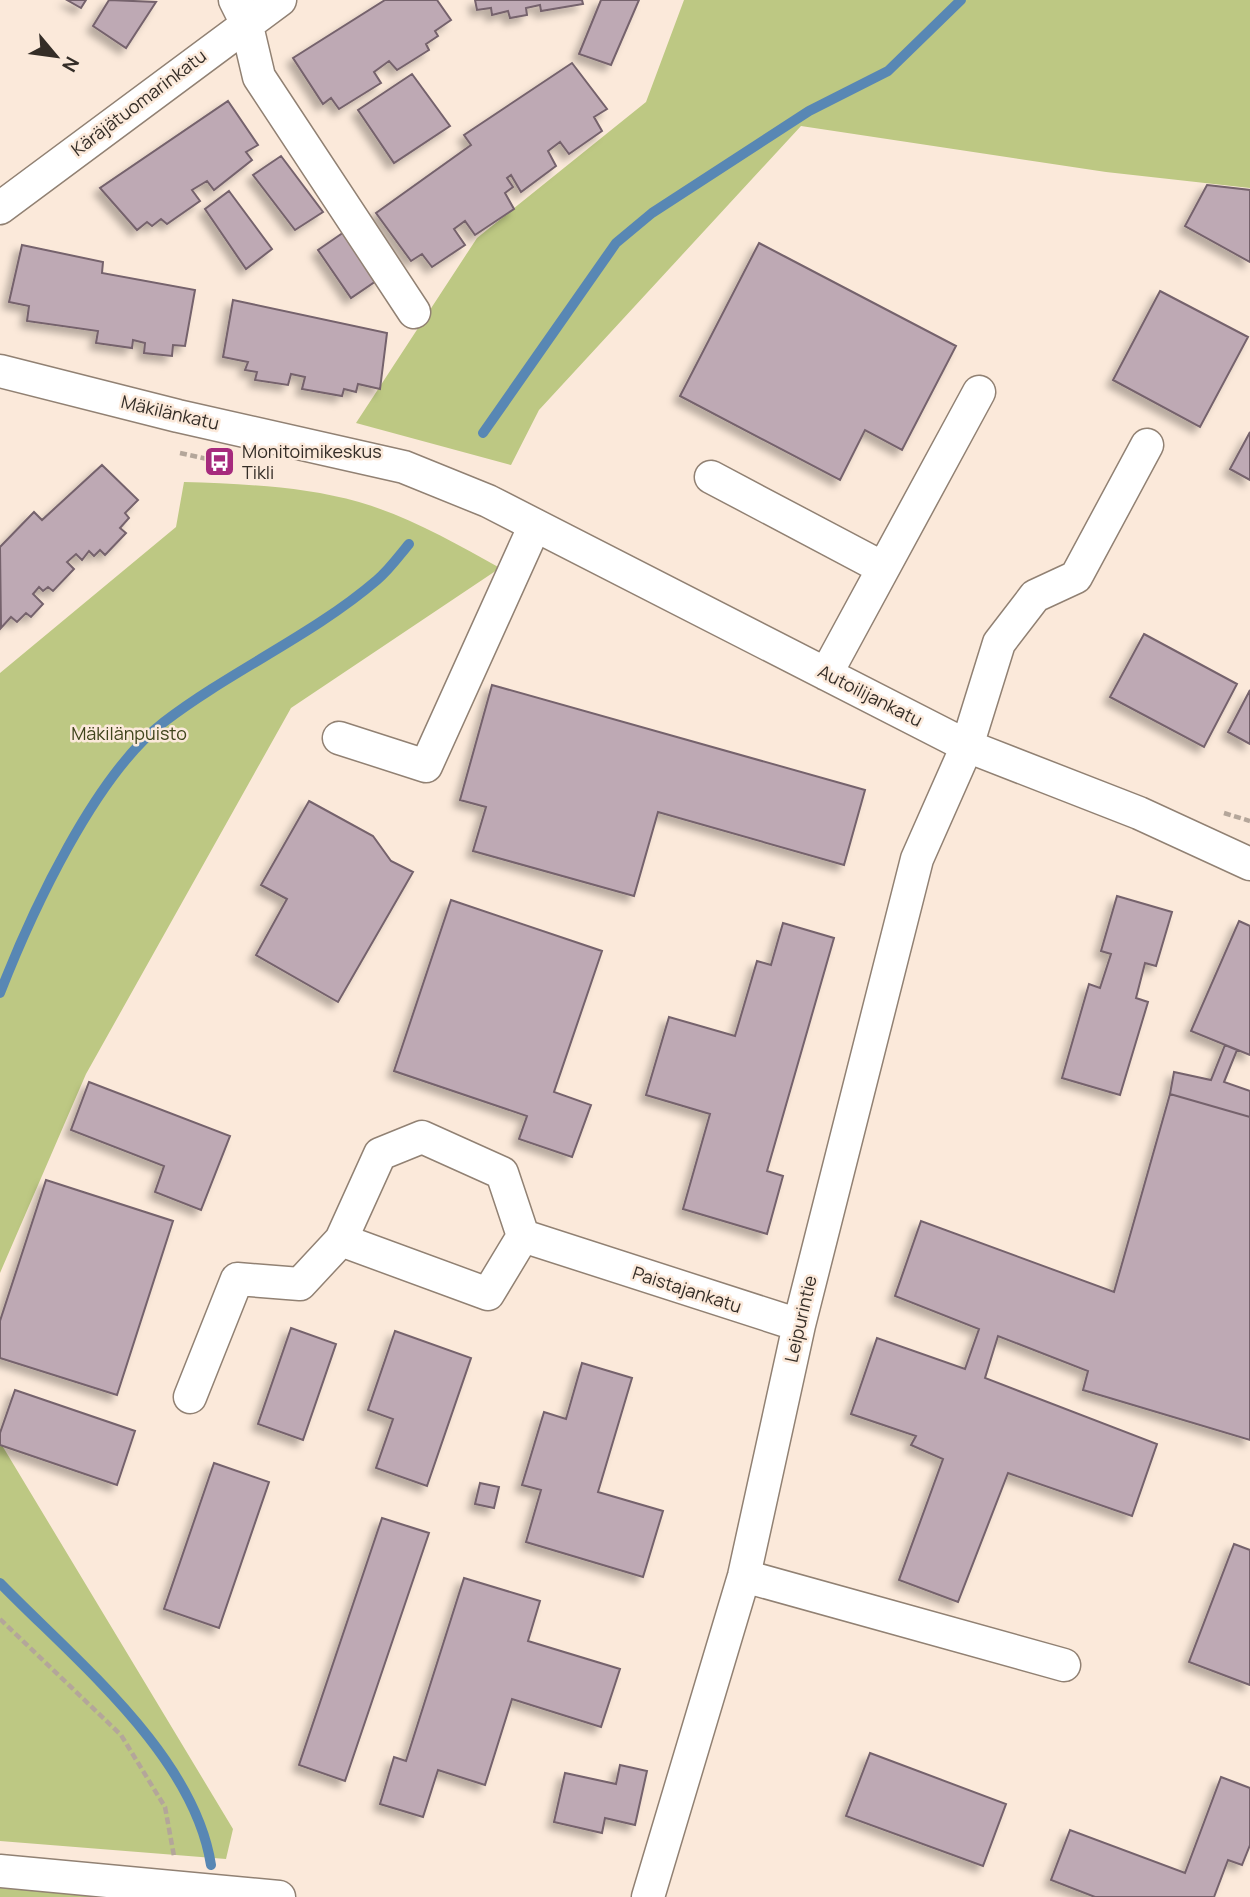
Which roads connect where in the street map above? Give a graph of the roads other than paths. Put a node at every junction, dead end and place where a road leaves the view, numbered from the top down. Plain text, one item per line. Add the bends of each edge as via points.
1 (280, 0) edge
2 (241, 11) edge
3 (0, 208) edge
4 (414, 312) dead end
5 (0, 371) edge
6 (979, 392) dead end
7 (1147, 445) dead end
8 (711, 477) dead end
9 (499, 507) joint
10 (535, 526) junction
11 (883, 568) junction
12 (826, 674) junction
13 (339, 738) dead end
14 (967, 746) junction
15 (1250, 864) edge
16 (523, 1236) junction
17 (341, 1240) junction
18 (799, 1325) junction
19 (190, 1397) dead end
20 (744, 1576) junction
21 (1064, 1665) dead end
22 (0, 1871) edge
23 (279, 1897) edge
24 (648, 1897) edge

1 - 2 street, Käräjätuomarinkatu
2 - 3 street, Käräjätuomarinkatu
2 - 4 street via 259,76
5 - 9 street, Mäkilänkatu via 373,458
6 - 11 street
7 - 14 street, Leipurintie via 1076,577 1035,596 999,643
8 - 11 street
9 - 10 street, Autoilijankatu
10 - 12 street, Autoilijankatu
10 - 13 street via 426,766
11 - 12 street
12 - 14 street, Autoilijankatu
14 - 15 street, Autoilijankatu via 1139,813
14 - 18 street, Leipurintie via 917,859
16 - 17 street via 488,1293
16 - 17 street via 502,1173 422,1137 380,1154
16 - 18 street, Paistajankatu
17 - 19 street via 300,1284 237,1279
18 - 20 street, Leipurintie
20 - 21 street
20 - 24 street, Leipurintie
22 - 23 street

